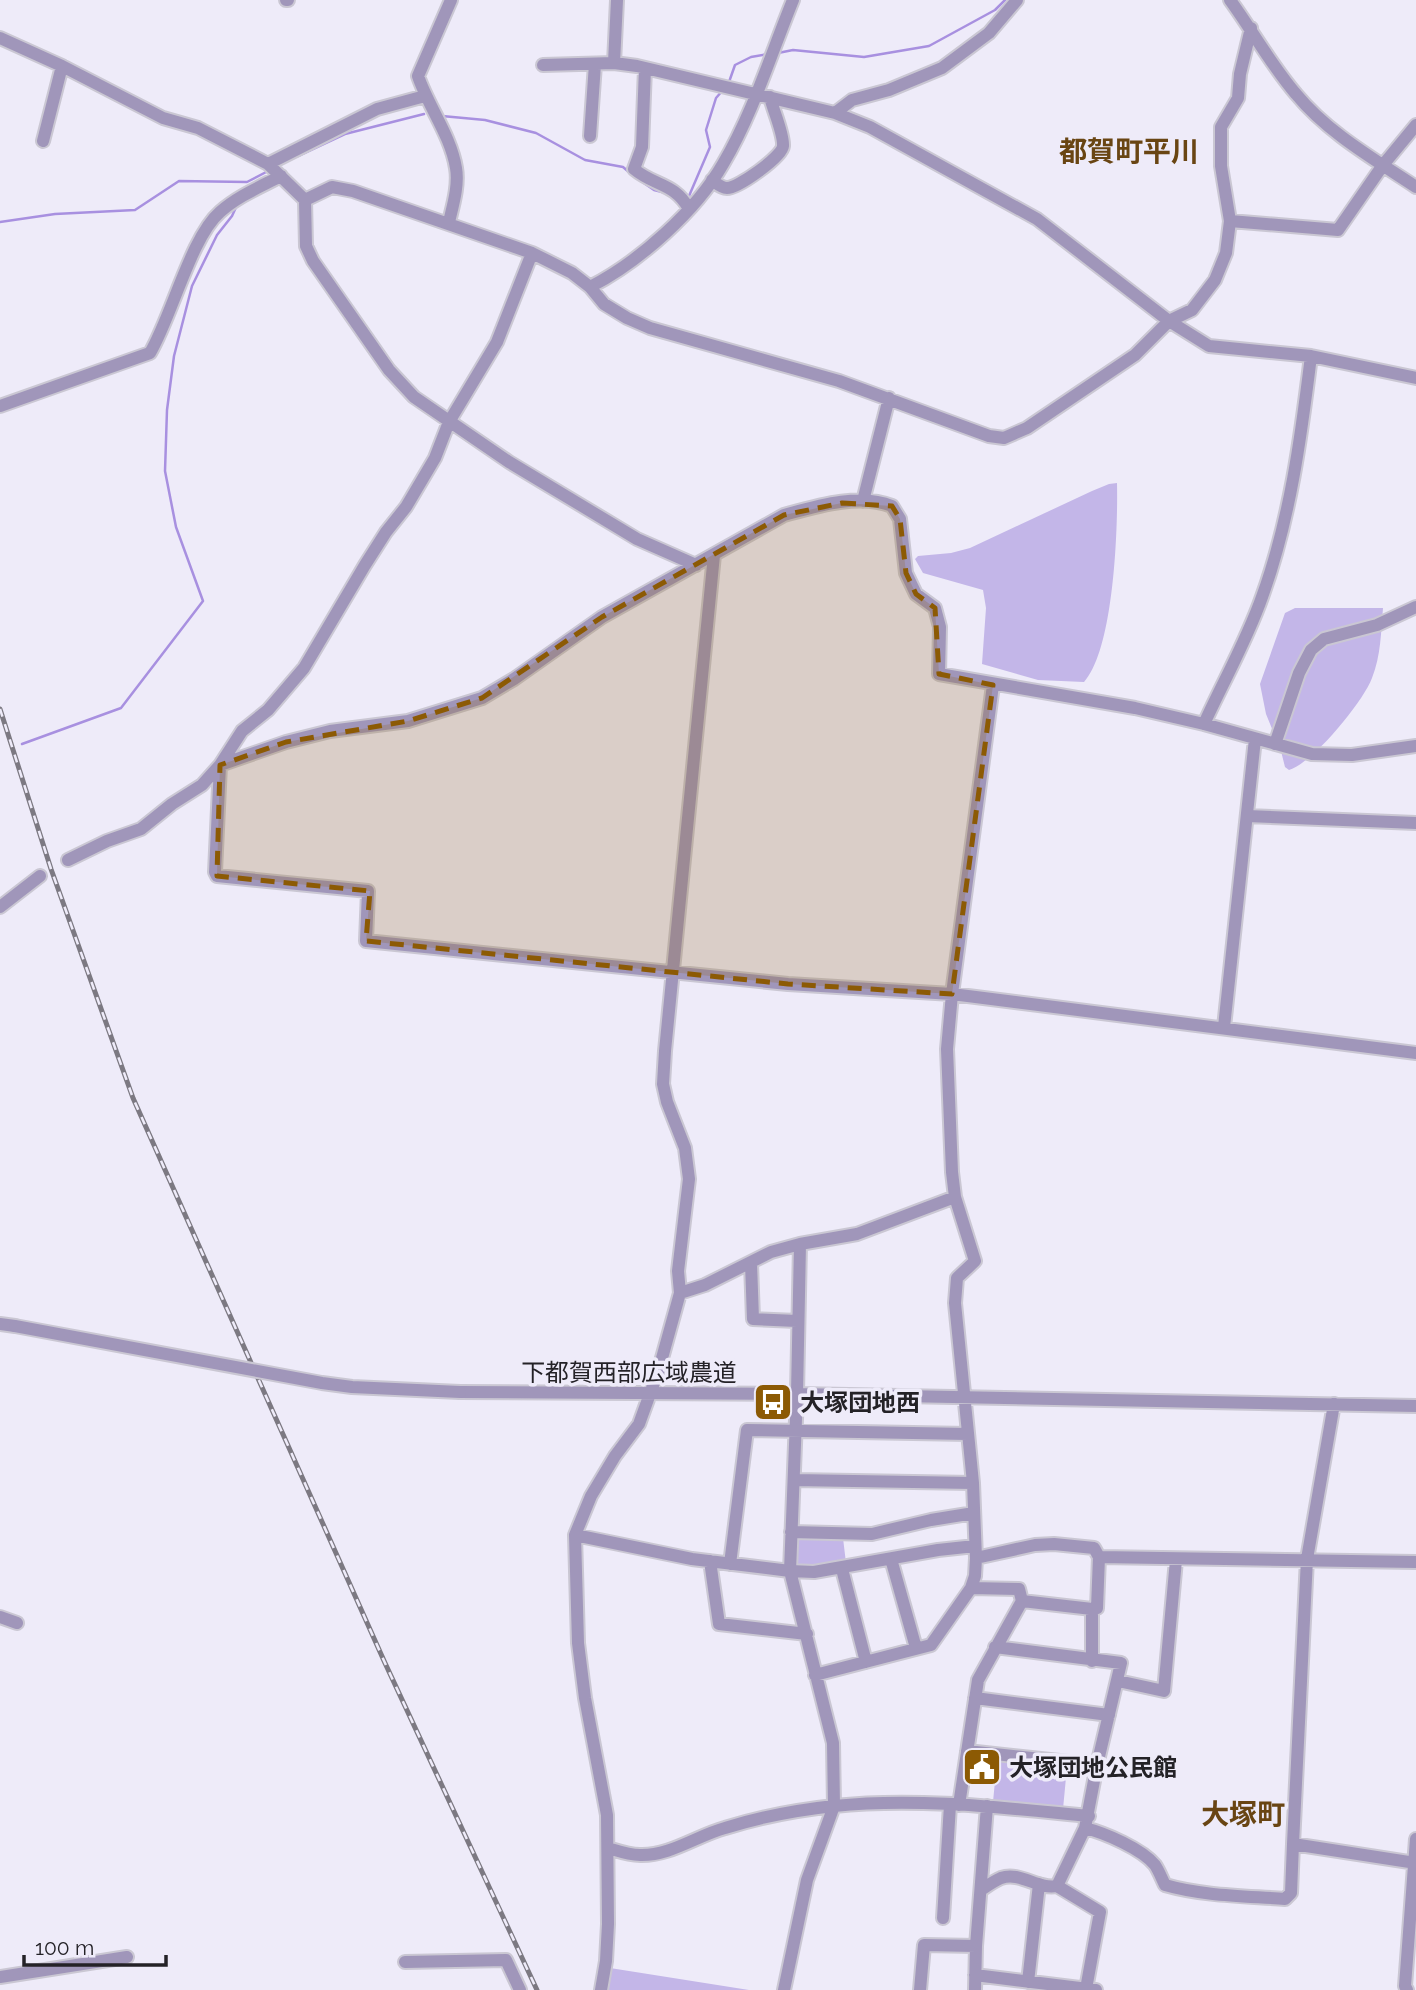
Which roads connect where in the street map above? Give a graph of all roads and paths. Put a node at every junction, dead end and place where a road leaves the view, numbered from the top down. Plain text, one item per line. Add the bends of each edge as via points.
1 (451, 0) edge
2 (617, 0) edge
3 (793, 0) edge
4 (1017, 0) edge
5 (1230, 0) edge
6 (1251, 29) junction
7 (0, 38) edge
8 (614, 63) junction
9 (595, 64) junction
10 (547, 65) dead end
11 (62, 66) junction
12 (645, 68) junction
13 (755, 94) junction
14 (425, 96) junction
15 (770, 97) junction
16 (835, 113) junction
17 (1416, 125) edge
18 (590, 136) dead end
19 (43, 141) dead end
20 (268, 164) junction
21 (1383, 165) junction
22 (281, 176) junction
23 (712, 180) junction
24 (1416, 187) edge
25 (305, 200) junction
26 (689, 209) junction
27 (1230, 221) junction
28 (449, 222) junction
29 (532, 253) junction
30 (590, 287) junction
31 (1169, 321) junction
32 (1311, 356) junction
33 (1416, 377) edge
34 (889, 398) junction
35 (0, 406) edge
36 (449, 422) junction
37 (863, 501) junction
38 (714, 555) junction
39 (696, 565) junction
40 (1416, 607) edge
41 (993, 685) junction
42 (1204, 724) junction
43 (1255, 738) junction
44 (1275, 744) junction
45 (1416, 746) edge
46 (220, 765) junction
47 (1247, 816) junction
48 (1416, 823) edge
49 (68, 860) dead end
50 (40, 876) dead end
51 (0, 907) edge
52 (671, 974) junction
53 (952, 995) junction
54 (1224, 1027) junction
55 (1416, 1054) edge
56 (955, 1197) junction
57 (800, 1244) junction
58 (751, 1263) junction
59 (680, 1293) junction
60 (797, 1321) junction
61 (0, 1324) edge
62 (651, 1393) junction
63 (797, 1394) junction
64 (965, 1398) junction
65 (1334, 1404) junction
66 (1416, 1406) edge
67 (795, 1432) junction
68 (968, 1434) junction
69 (794, 1480) junction
70 (973, 1483) junction
71 (974, 1513) junction
72 (791, 1532) junction
73 (575, 1535) junction
74 (976, 1552) junction
75 (1099, 1557) junction
76 (891, 1559) junction
77 (1307, 1559) junction
78 (1176, 1560) junction
79 (710, 1561) junction
80 (1416, 1562) edge
81 (730, 1564) junction
82 (842, 1569) junction
83 (790, 1571) junction
84 (971, 1588) junction
85 (1022, 1601) junction
86 (1092, 1609) junction
87 (0, 1617) edge
88 (17, 1623) dead end
89 (807, 1634) junction
90 (995, 1647) junction
91 (915, 1648) junction
92 (866, 1661) junction
93 (1092, 1661) junction
94 (815, 1675) junction
95 (1118, 1681) junction
96 (975, 1699) junction
97 (1109, 1715) junction
98 (967, 1751) junction
99 (1097, 1765) junction
100 (955, 1805) junction
101 (834, 1806) junction
102 (987, 1806) junction
103 (1087, 1822) junction
104 (1416, 1839) edge
105 (1293, 1844) junction
106 (608, 1849) junction
107 (1414, 1863) edge
108 (1039, 1884) junction
109 (1057, 1886) junction
110 (981, 1890) junction
111 (943, 1918) dead end
112 (976, 1946) junction
113 (127, 1957) dead end
114 (405, 1962) dead end
115 (975, 1975) junction
116 (0, 1978) edge
117 (1028, 1982) junction
118 (1045, 1987) edge
119 (1091, 1989) edge
120 (5, 1990) edge
121 (520, 1990) edge
122 (601, 1990) edge
123 (784, 1990) edge
124 (920, 1990) edge
125 (975, 1990) edge
126 (1407, 1990) edge

1 - 14 street via 418,76
2 - 8 street
3 - 13 street
4 - 16 street via 989,33 942,68 852,100
5 - 6 street
6 - 21 street via 1294,93 1317,117
6 - 27 street via 1238,98 1221,127 1221,166
7 - 11 street
8 - 9 street
8 - 12 street
9 - 10 street
9 - 18 street
11 - 19 street
11 - 20 street via 163,118 198,128
12 - 13 street
12 - 26 street via 642,147 634,169 645,179 670,187
13 - 15 street
13 - 23 street via 735,142
14 - 20 street via 377,109
14 - 28 street via 456,167
15 - 16 street
15 - 23 street via 783,144 780,153 729,188
16 - 31 street via 870,127 1037,219
17 - 21 street
20 - 22 street
21 - 24 street
21 - 27 street via 1338,230
22 - 25 street
22 - 35 street via 217,214 200,239 150,353
23 - 26 street
25 - 28 street via 332,187
25 - 36 street via 306,246 327,282 389,370 414,397
26 - 30 street via 610,277
27 - 31 street via 1226,253 1215,280 1192,310
28 - 29 street
29 - 30 street
29 - 36 street via 497,342
30 - 34 street via 604,304 650,328
31 - 32 street via 1209,346
31 - 34 street via 1135,355 1027,428 1004,438
32 - 33 street
32 - 42 street via 1277,551 1262,599
34 - 37 street
36 - 39 street via 637,539
36 - 46 street via 416,491 304,668 268,710 242,731
37 - 38 street via 785,515
37 - 41 street via 892,506 900,519 906,573 916,594 935,608 940,627 939,674
38 - 39 street
38 - 52 street
39 - 46 street via 602,617 482,698 408,721 286,742
40 - 44 street via 1377,625 1324,639 1311,650
41 - 42 street
41 - 53 street
42 - 43 street
43 - 44 street
43 - 47 street
44 - 45 street via 1312,754 1352,755
46 - 49 street via 202,785 141,829
46 - 52 street via 215,872 220,877 369,891 366,941
47 - 48 street
47 - 54 street
50 - 51 street
52 - 53 street
52 - 59 street via 663,1084 689,1171 678,1271
53 - 54 street
53 - 56 street via 947,1049
54 - 55 street
56 - 57 street via 857,1234
56 - 64 street via 975,1261 957,1278 955,1303
57 - 58 street
57 - 60 street
58 - 59 street
58 - 60 street via 753,1319
59 - 62 street
60 - 63 street
61 - 62 street, 下都賀西部広域農道, bridge via 352,1387
62 - 63 street, 下都賀西部広域農道
62 - 73 street via 639,1424 591,1496
63 - 64 street, 下都賀西部広域農道
63 - 67 street
64 - 65 street, 下都賀西部広域農道
64 - 68 street
65 - 66 street, 下都賀西部広域農道
65 - 77 street
67 - 68 street
67 - 69 street
67 - 81 street via 747,1430
68 - 70 street
69 - 70 street
69 - 72 street
70 - 71 street
71 - 72 street via 872,1534
71 - 74 street
72 - 83 street
73 - 79 street
73 - 106 street via 578,1643 607,1815
74 - 75 street via 1054,1544 1094,1548
74 - 76 street via 938,1550
74 - 84 street
75 - 78 street
75 - 86 street via 1097,1608
76 - 82 street
76 - 91 street
77 - 78 street
77 - 80 street
77 - 105 street
78 - 95 street via 1164,1691
79 - 81 street
79 - 89 street via 719,1625
81 - 83 street
82 - 83 street
82 - 92 street
83 - 89 street
84 - 85 street via 1019,1589
84 - 91 street via 931,1645
85 - 86 street
85 - 90 street
86 - 93 street
87 - 88 street
89 - 94 street
90 - 93 street
90 - 96 street via 978,1680
91 - 92 street
92 - 94 street
93 - 95 street via 1121,1663
94 - 101 street via 833,1743
95 - 97 street
96 - 97 street
96 - 98 street
97 - 99 street
98 - 99 street
98 - 100 street
99 - 103 street
100 - 101 street
100 - 102 street
100 - 111 street
101 - 106 street via 745,1822 659,1854 638,1856
101 - 123 street via 807,1880
102 - 103 street
102 - 110 street
103 - 105 street via 1154,1864 1165,1885 1180,1889 1285,1899 1291,1893
103 - 109 street
104 - 107 street
105 - 107 street
106 - 122 street via 608,1924
107 - 126 street
108 - 109 street
108 - 110 street via 1003,1877
108 - 117 street
109 - 119 street via 1100,1912
110 - 112 street
112 - 115 street
112 - 124 street via 924,1945
113 - 116 street
114 - 121 street via 506,1960
115 - 117 street
115 - 125 street
116 - 120 street
117 - 118 street
118 - 119 street

